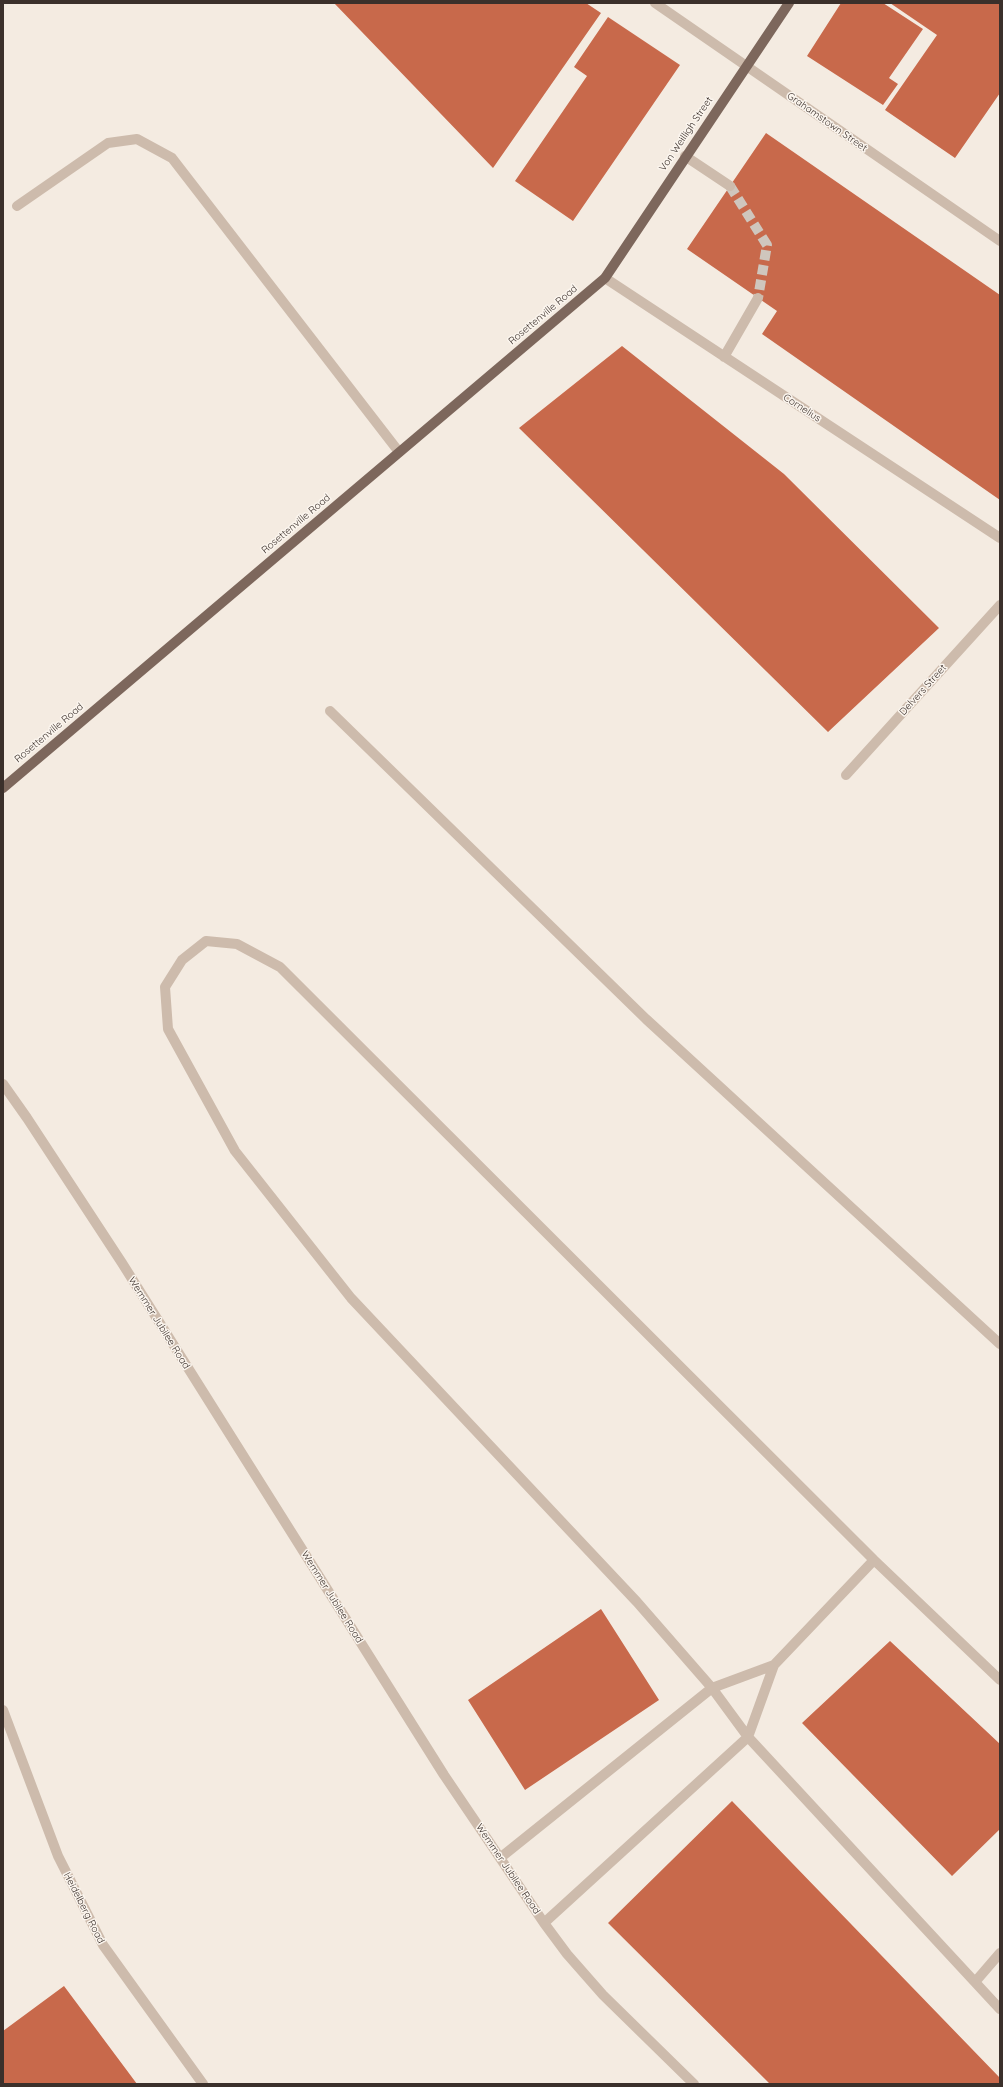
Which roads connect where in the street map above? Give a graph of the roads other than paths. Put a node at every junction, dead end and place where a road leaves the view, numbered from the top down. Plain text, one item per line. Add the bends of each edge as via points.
1 (655, 3) edge
2 (789, 3) edge
3 (746, 66) junction
4 (685, 156) junction
5 (730, 186) tunnel mouth
6 (17, 206) dead end
7 (1000, 241) edge
8 (604, 278) junction
9 (758, 298) tunnel mouth
10 (724, 356) junction
11 (399, 452) junction
12 (1000, 538) edge
13 (1000, 605) edge
14 (330, 712) dead end
15 (846, 774) dead end
16 (3, 788) edge
17 (3, 1084) edge
18 (1000, 1344) edge
19 (874, 1560) junction
20 (774, 1665) junction
21 (1000, 1680) edge
22 (712, 1688) junction
23 (3, 1710) edge
24 (748, 1737) junction
25 (500, 1858) junction
26 (544, 1922) junction
27 (1000, 1953) edge
28 (975, 1982) junction
29 (1000, 2009) edge
30 (204, 2084) edge
31 (694, 2084) edge

1 - 3 street, Grahamstown Street
2 - 3 main road, Von Weilligh Street
3 - 4 main road, Von Weilligh Street
3 - 7 street, Grahamstown Street
4 - 5 street
4 - 8 main road, Von Weilligh Street
6 - 11 street via 108,143 137,139 172,158
8 - 10 street, Cornelius
8 - 11 main road, Rosettenville Road
9 - 10 street
10 - 12 street, Cornelius
11 - 16 main road, Rosettenville Road
13 - 15 street, Delvers Street
14 - 18 street via 646,1019
17 - 25 street, Wemmer Jubilee Road via 122,1263 444,1775
19 - 20 street
19 - 21 street
19 - 22 street via 280,967 237,944 214,942 206,942 182,960 165,987 168,1029 235,1150 351,1298 638,1602
20 - 22 street
20 - 24 street
22 - 24 street
22 - 25 street
23 - 30 street, Heidelberg Road via 58,1856 103,1945
24 - 26 street
24 - 28 street
25 - 26 street, Wemmer Jubilee Road
26 - 31 street, Wemmer Jubilee Road via 567,1954 603,1995
27 - 28 street
28 - 29 street

